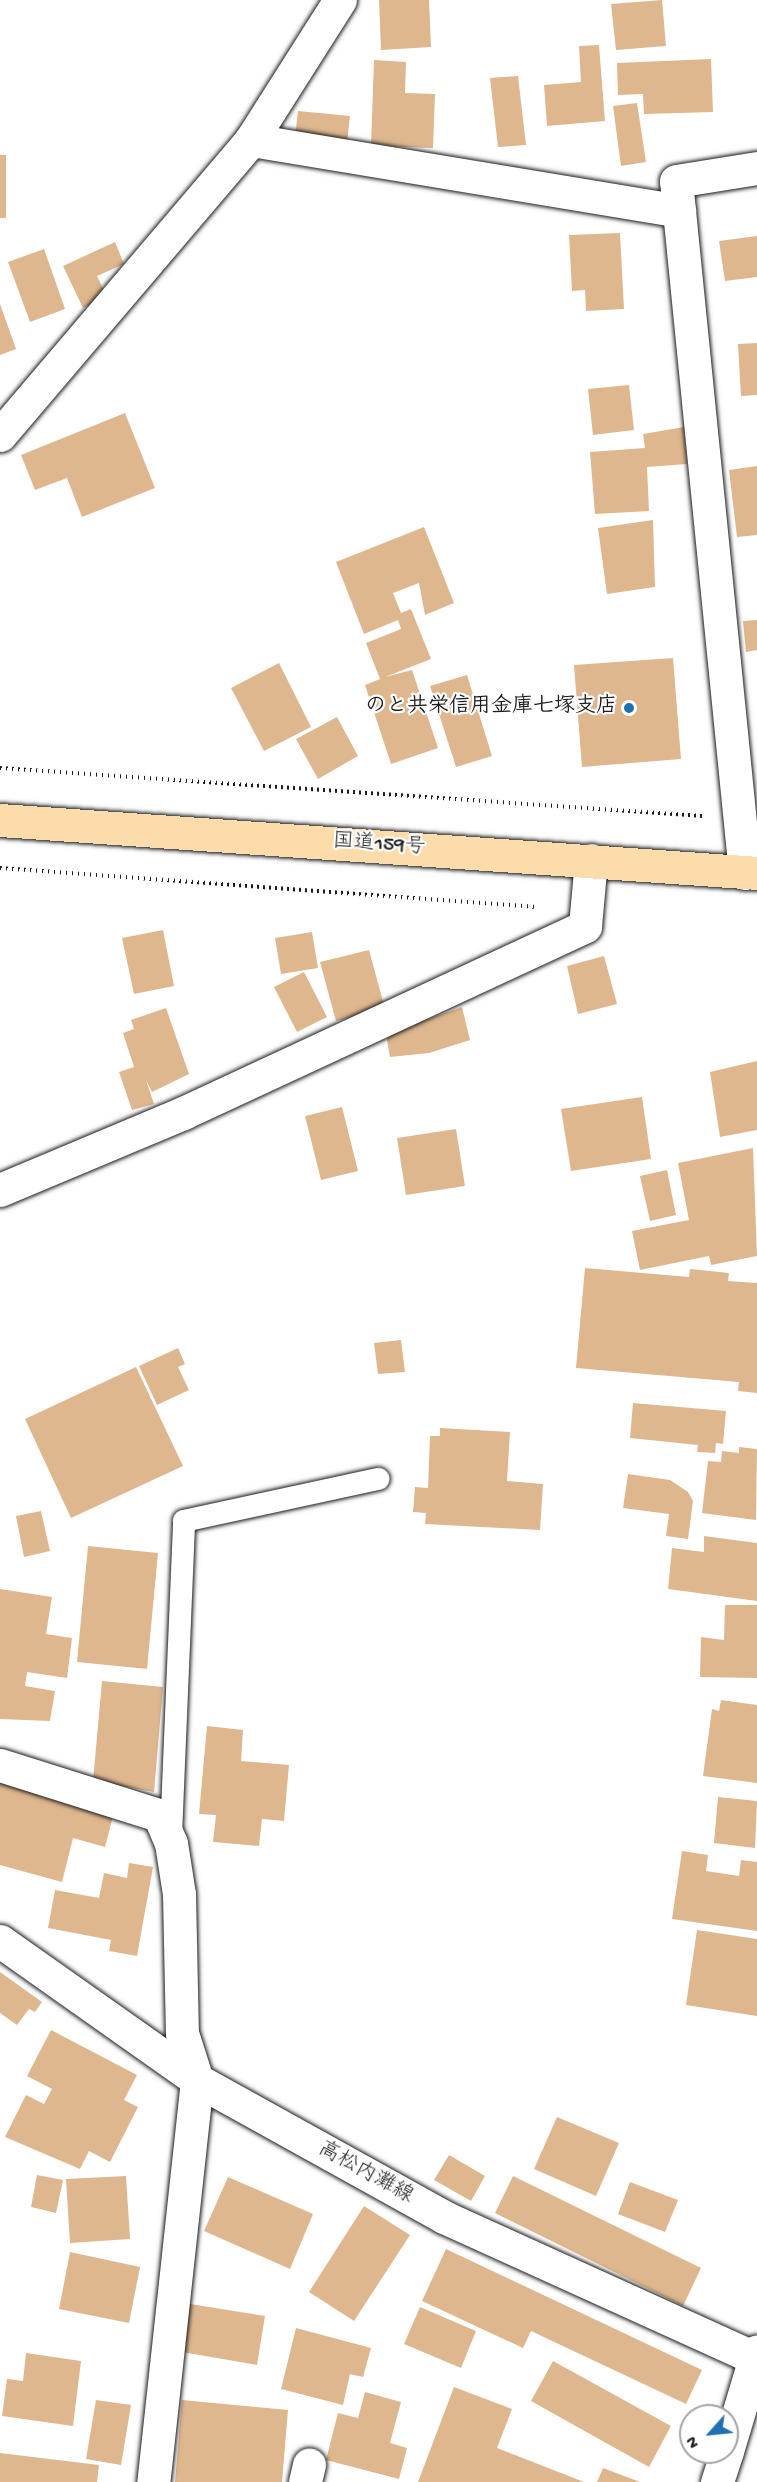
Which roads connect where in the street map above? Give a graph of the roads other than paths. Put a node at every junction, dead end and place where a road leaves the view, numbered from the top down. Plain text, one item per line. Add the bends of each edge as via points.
1 (340, 0) edge
2 (250, 140) junction
3 (757, 168) edge
4 (679, 211) junction
5 (0, 435) edge
6 (0, 820) edge
7 (591, 860) junction
8 (751, 873) edge
9 (0, 1190) edge
10 (379, 1479) dead end
11 (0, 1765) edge
12 (171, 1843) junction
13 (0, 1941) edge
14 (197, 2080) junction
15 (756, 2356) edge
16 (739, 2412) edge
17 (723, 2464) edge
18 (153, 2482) edge
19 (717, 2482) edge

1 - 2 street
2 - 4 street
2 - 5 street
3 - 4 street via 676,181
4 - 8 street via 739,818
6 - 7 highway, 国道159号
7 - 8 highway, 国道159号
7 - 9 street via 585,926 183,1113
10 - 12 lane via 184,1521
11 - 12 street via 159,1815
12 - 14 street via 179,1894 182,2033
13 - 14 street, 高松内灘線
14 - 15 street, 高松内灘線 via 444,2217
14 - 18 street
15 - 16 street
17 - 19 street

